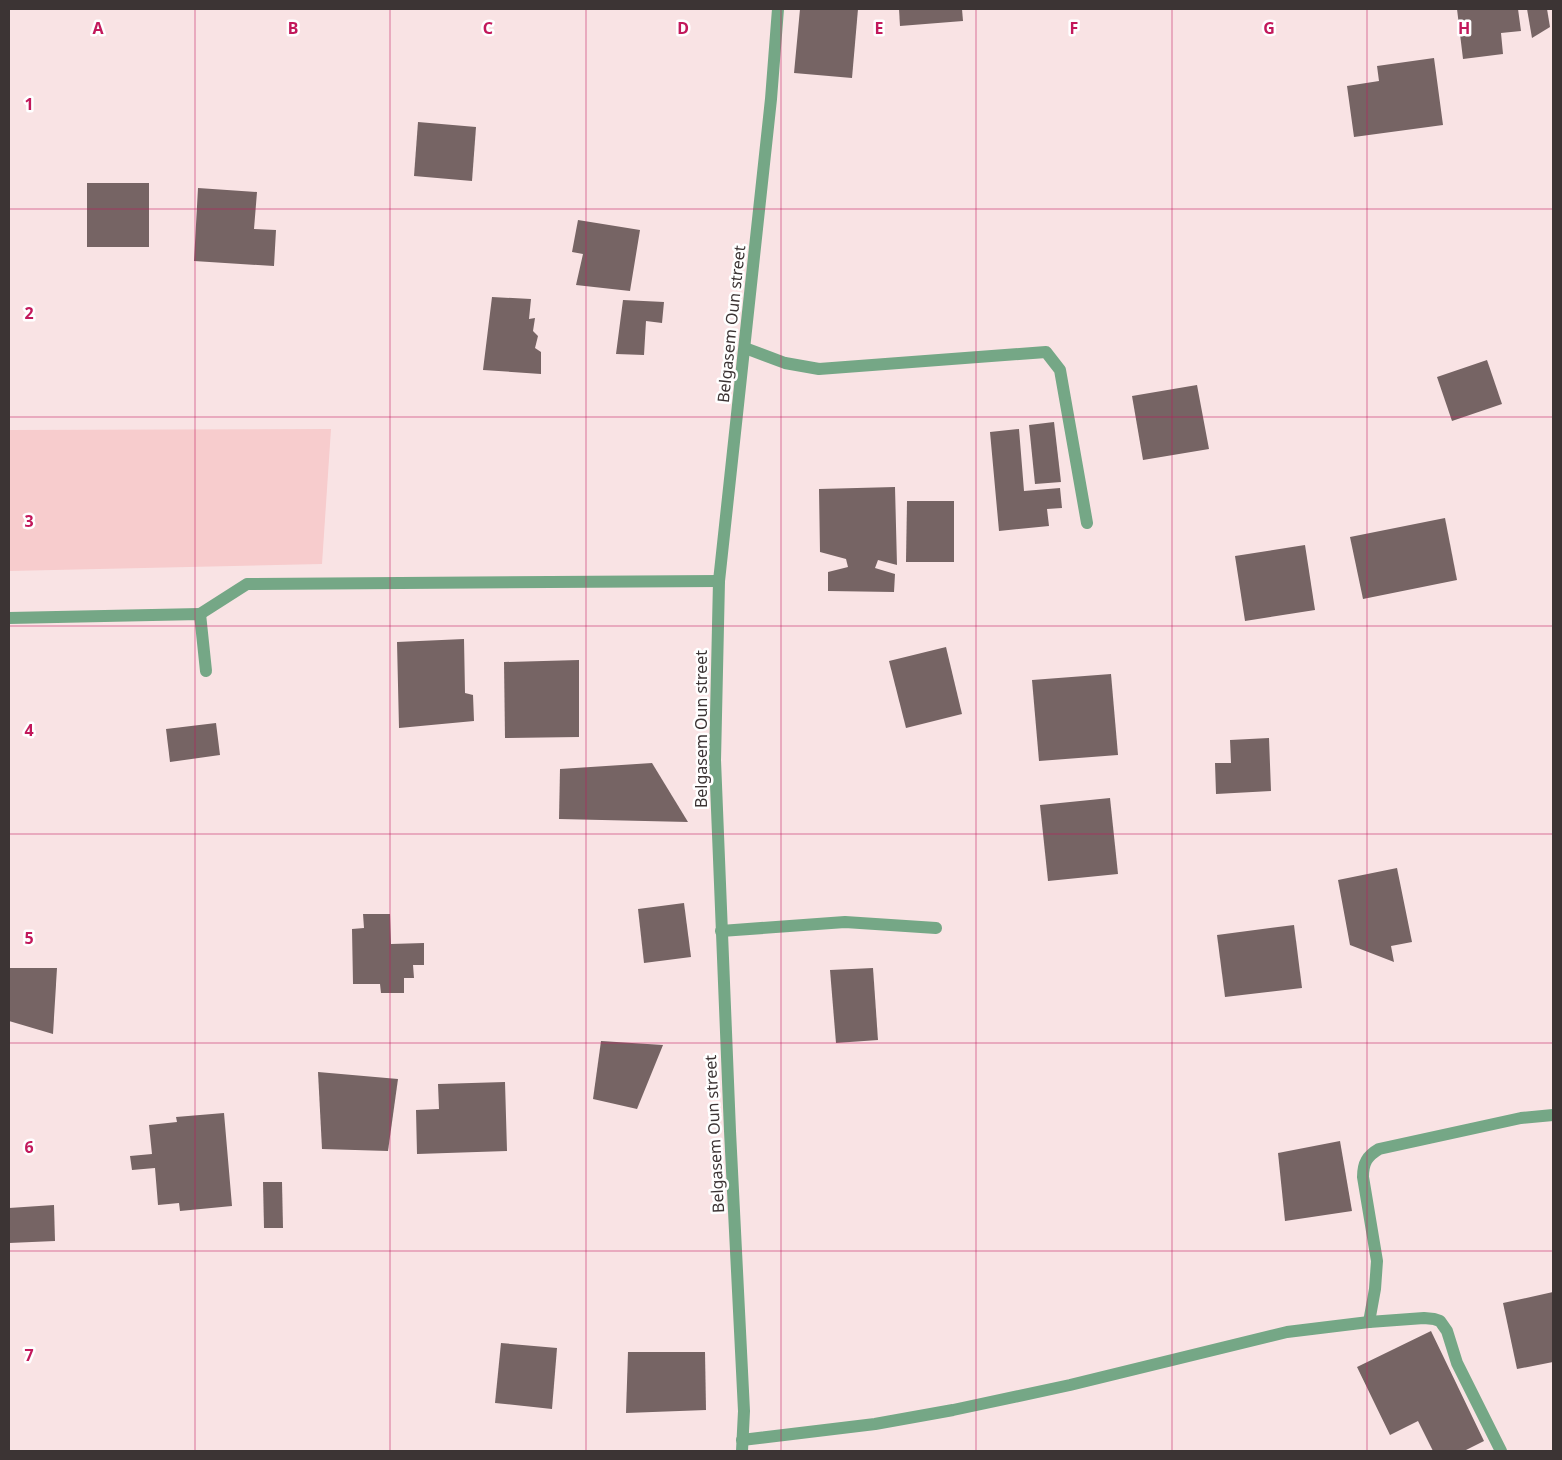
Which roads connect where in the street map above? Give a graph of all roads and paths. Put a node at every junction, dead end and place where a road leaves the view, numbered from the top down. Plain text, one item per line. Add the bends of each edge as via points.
1 (778, 9) edge
2 (745, 348) junction
3 (1087, 523) dead end
4 (719, 580) junction
5 (200, 614) junction
6 (9, 618) edge
7 (206, 672) dead end
8 (936, 928) dead end
9 (721, 931) junction
10 (1553, 1115) edge
11 (1369, 1322) junction
12 (742, 1446) edge
13 (1501, 1451) edge

1 - 2 street, Belgasem Oun street
2 - 3 street via 785,363 819,369 1046,352 1060,370
2 - 4 street, Belgasem Oun street
4 - 5 street via 247,584
4 - 9 street, Belgasem Oun street via 715,760
5 - 6 street
5 - 7 street
8 - 9 street via 845,922
9 - 12 street, Belgasem Oun street via 744,1411
10 - 11 street via 1521,1118 1379,1150 1366,1160 1363,1177 1377,1261
11 - 12 street via 1278,1334 953,1410
11 - 13 street via 1434,1319 1444,1326 1459,1368

